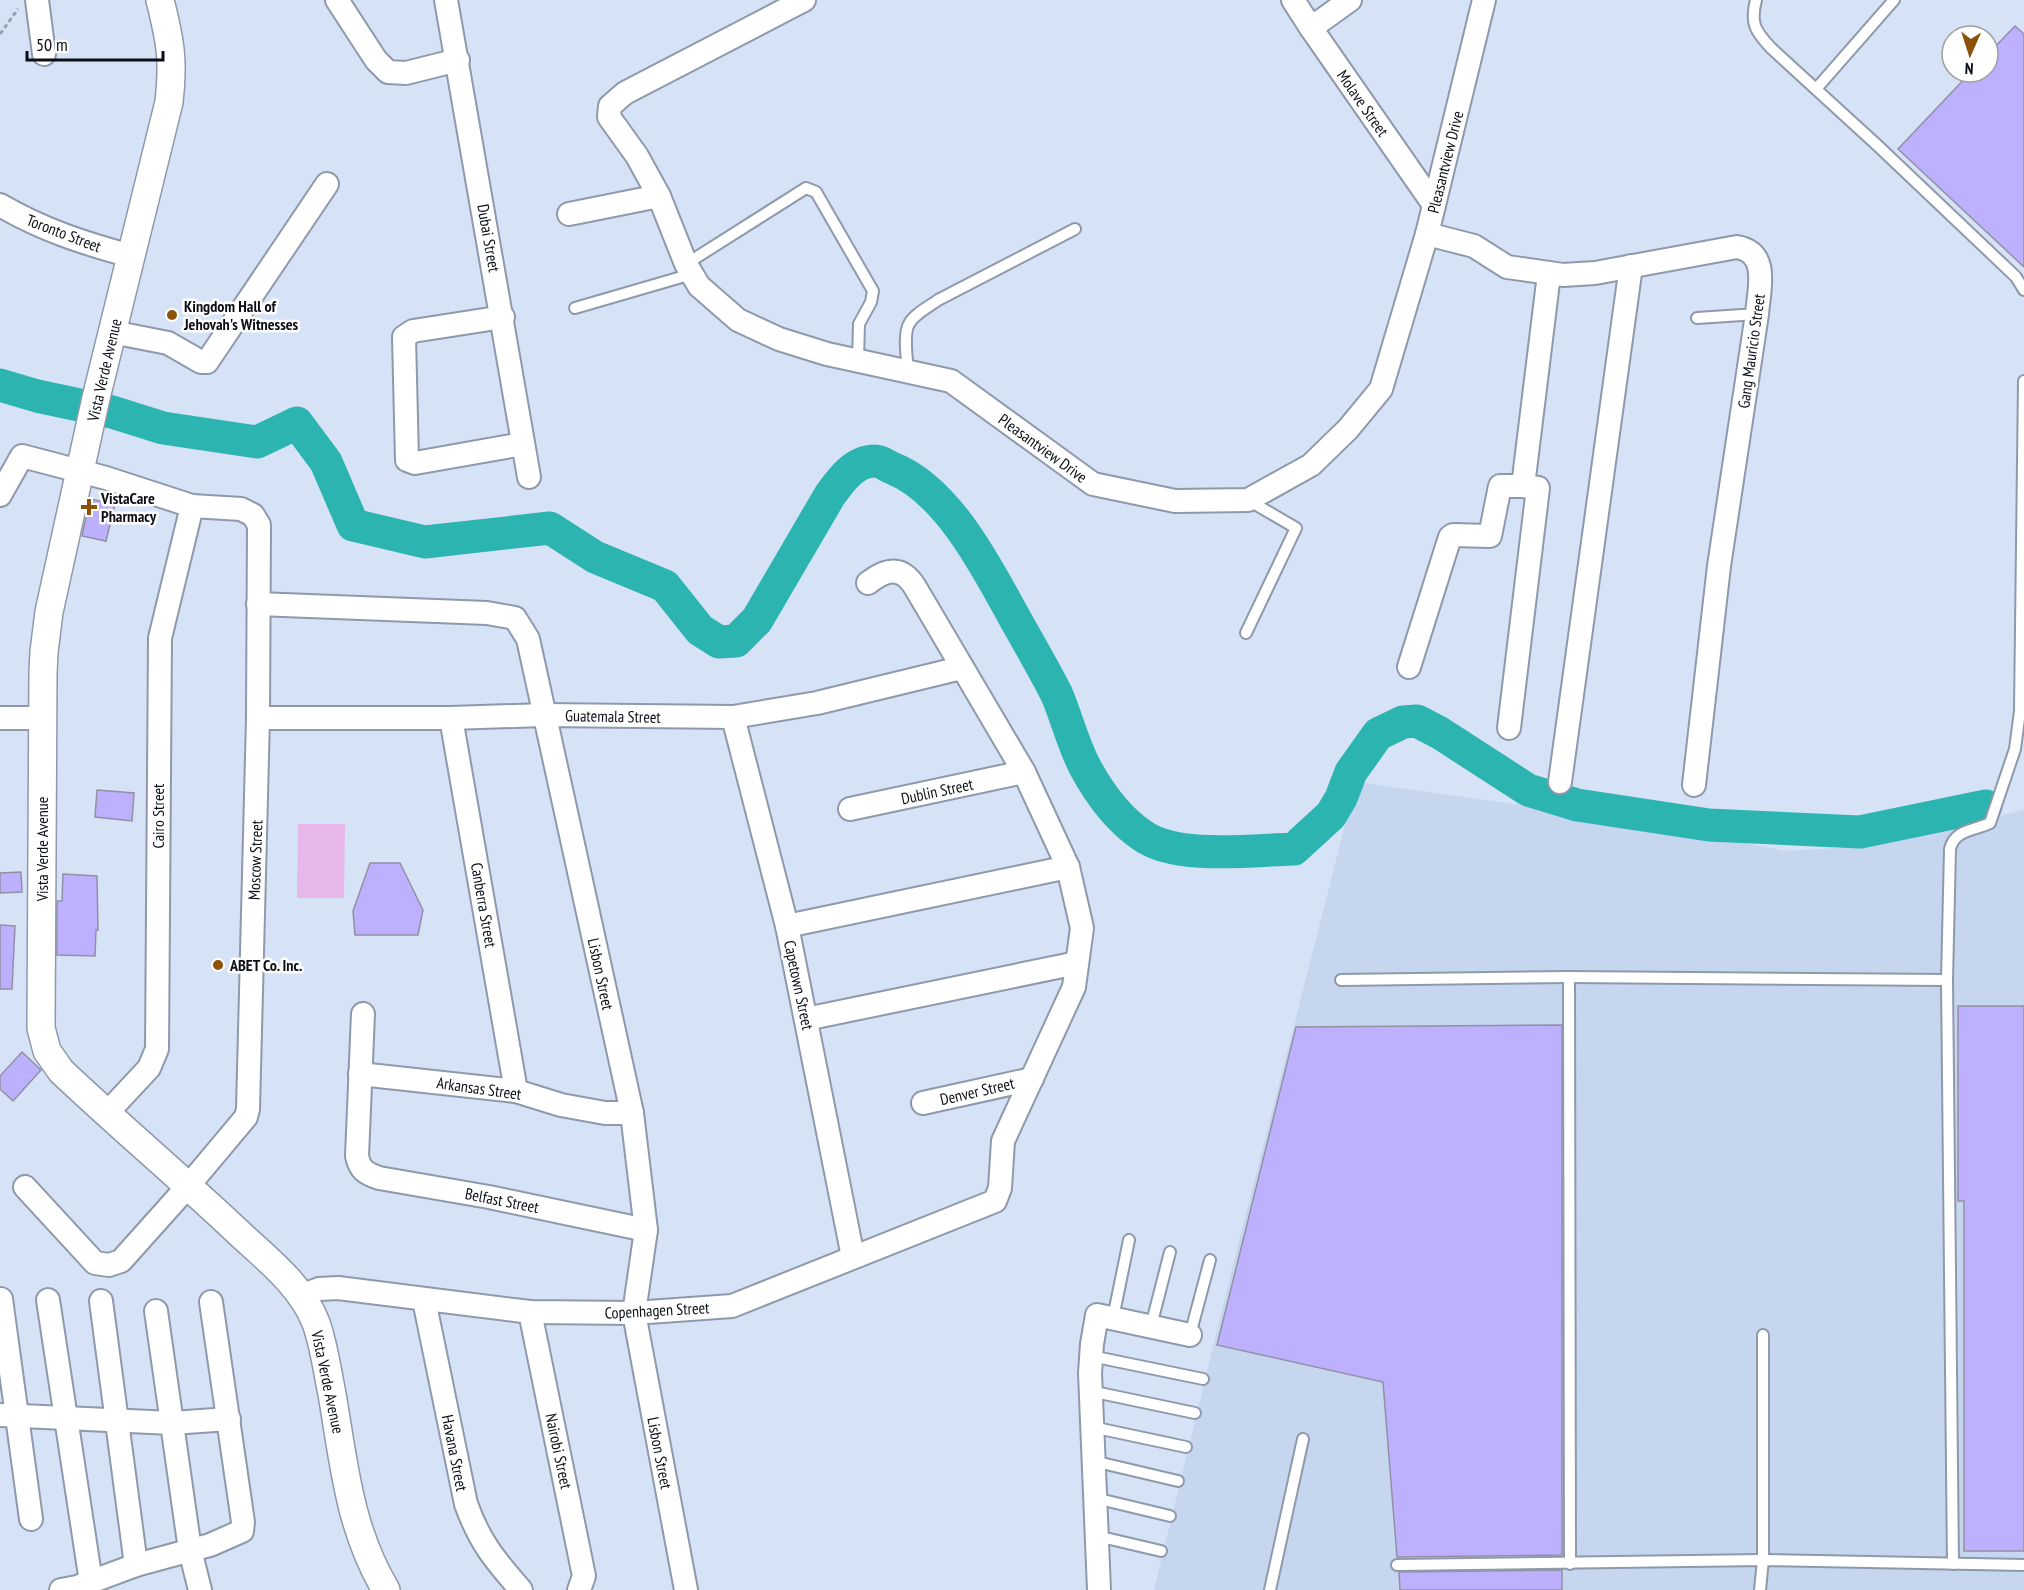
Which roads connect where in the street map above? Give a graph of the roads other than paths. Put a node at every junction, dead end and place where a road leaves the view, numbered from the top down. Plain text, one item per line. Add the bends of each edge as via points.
1 (160, 0) edge
2 (337, 0) edge
3 (446, 0) edge
4 (804, 0) edge
5 (1293, 0) edge
6 (1350, 0) edge
7 (1484, 0) edge
8 (1756, 0) edge
9 (1894, 0) edge
10 (27, 4) edge
11 (1311, 28) junction
12 (44, 54) dead end
13 (458, 60) junction
14 (1816, 89) junction
15 (327, 184) dead end
16 (659, 196) junction
17 (1434, 204) junction
18 (0, 205) edge
19 (569, 214) dead end
20 (1075, 229) dead end
21 (1427, 234) junction
22 (131, 256) junction
23 (1631, 266) junction
24 (689, 269) junction
25 (1549, 274) junction
26 (2024, 290) edge
27 (575, 308) dead end
28 (1757, 314) junction
29 (502, 317) junction
30 (1697, 318) dead end
31 (112, 332) junction
32 (858, 360) junction
33 (908, 371) junction
34 (2024, 381) edge
35 (523, 444) junction
36 (81, 471) junction
37 (529, 477) dead end
38 (1523, 486) junction
39 (0, 495) edge
40 (1248, 500) junction
41 (192, 506) junction
42 (868, 583) dead end
43 (258, 604) junction
44 (1246, 633) dead end
45 (1409, 667) dead end
46 (961, 668) junction
47 (544, 715) junction
48 (733, 717) junction
49 (0, 718) edge
50 (43, 718) junction
51 (258, 718) junction
52 (451, 718) junction
53 (1509, 728) dead end
54 (1024, 772) junction
55 (1560, 782) dead end
56 (1694, 785) dead end
57 (850, 809) dead end
58 (1068, 867) junction
59 (787, 926) junction
60 (1077, 963) junction
61 (1569, 977) junction
62 (1341, 980) dead end
63 (1947, 980) junction
64 (363, 1014) dead end
65 (806, 1019) junction
66 (360, 1074) junction
67 (1032, 1079) junction
68 (516, 1091) junction
69 (923, 1103) dead end
70 (107, 1113) junction
71 (632, 1113) junction
72 (189, 1185) junction
73 (25, 1187) dead end
74 (646, 1230) junction
75 (1129, 1240) dead end
76 (1170, 1252) dead end
77 (853, 1257) junction
78 (1210, 1260) dead end
79 (302, 1296) junction
80 (1, 1299) edge
81 (48, 1300) dead end
82 (424, 1300) junction
83 (101, 1301) dead end
84 (211, 1302) dead end
85 (156, 1311) dead end
86 (530, 1312) junction
87 (634, 1313) junction
88 (1113, 1318) junction
89 (1151, 1326) junction
90 (1190, 1335) joint
91 (1764, 1335) dead end
92 (1090, 1356) junction
93 (1203, 1379) dead end
94 (1090, 1392) junction
95 (1195, 1413) dead end
96 (8, 1415) edge
97 (66, 1418) junction
98 (229, 1419) junction
99 (117, 1420) junction
100 (172, 1423) junction
101 (1092, 1427) junction
102 (1303, 1439) dead end
103 (1186, 1447) dead end
104 (1093, 1461) junction
105 (1178, 1481) dead end
106 (1095, 1498) junction
107 (1170, 1516) dead end
108 (31, 1519) dead end
109 (1097, 1536) junction
110 (190, 1550) junction
111 (1161, 1551) dead end
112 (1763, 1560) junction
113 (1570, 1564) junction
114 (1953, 1564) junction
115 (136, 1565) junction
116 (1397, 1565) dead end
117 (2024, 1565) edge
118 (91, 1582) junction
119 (61, 1590) edge
120 (200, 1590) edge
121 (386, 1590) edge
122 (521, 1590) edge
123 (579, 1590) edge
124 (686, 1590) edge
125 (1099, 1590) edge
126 (1270, 1590) edge
127 (1760, 1590) edge

1 - 22 street, Vista Verde Avenue via 171,49 171,82
2 - 13 street via 388,72 406,73
3 - 13 street, Dubai Street
4 - 16 street, Pleasantview Drive via 625,93 610,106 609,117
5 - 11 street, Molave Street
6 - 11 street
7 - 17 street, Pleasantview Drive
8 - 14 lane via 1752,15 1757,33
9 - 14 lane
10 - 12 street
11 - 17 street, Molave Street
13 - 29 street, Dubai Street
14 - 26 lane via 2016,277
15 - 31 street via 207,362 168,343
16 - 19 street
16 - 24 street, Pleasantview Drive
17 - 21 street, Pleasantview Drive
18 - 22 street, Toronto Street via 51,232
20 - 33 lane via 922,311 909,324
21 - 25 street, Gang Mauricio Street via 1474,246 1507,267
21 - 40 street, Pleasantview Drive via 1381,389 1311,465
22 - 31 street, Vista Verde Avenue
23 - 25 street, Gang Mauricio Street via 1595,273
23 - 28 street, Gang Mauricio Street via 1722,249 1748,249 1760,266
23 - 55 street
24 - 27 lane
24 - 32 street, Pleasantview Drive via 699,286 738,320 779,339
24 - 32 lane via 807,188 812,189 873,291 872,302 859,324
25 - 38 street
28 - 30 lane
28 - 56 street, Gang Mauricio Street via 1719,566
29 - 35 street, Dubai Street
29 - 35 street via 413,331 404,337 407,460 415,463
31 - 36 street, Vista Verde Avenue
32 - 33 street, Pleasantview Drive
33 - 40 street, Pleasantview Drive via 951,381 1093,484 1175,501
34 - 63 lane via 2020,711 2015,749 1990,823 1955,837 1950,849
35 - 37 street, Dubai Street
36 - 39 street via 22,456
36 - 41 street
36 - 50 street, Vista Verde Avenue via 46,632
38 - 45 street via 1500,486 1490,536 1449,537
38 - 53 street via 1538,488
40 - 44 lane via 1296,528
41 - 43 street, Moscow Street via 241,509 253,514 259,525
41 - 70 street, Cairo Street via 160,638 157,1049 149,1068
42 - 46 street via 888,571 908,576
43 - 47 street, Lisbon Street via 487,613 516,618 528,639
43 - 51 street, Moscow Street
46 - 48 street, Guatemala Street via 817,703
46 - 54 street
47 - 48 street, Guatemala Street
47 - 52 street, Guatemala Street
47 - 71 street, Lisbon Street
48 - 59 street, Capetown Street
49 - 50 street
50 - 70 street, Vista Verde Avenue via 41,1028 53,1062
51 - 52 street, Guatemala Street
51 - 72 street, Moscow Street via 248,1109
52 - 68 street, Canberra Street
54 - 57 street, Dublin Street
54 - 58 street
58 - 59 street
58 - 60 street via 1082,928
59 - 65 street, Capetown Street
60 - 65 street
60 - 67 street via 1074,987
61 - 62 lane
61 - 63 lane
61 - 113 lane
63 - 114 lane
64 - 66 street
65 - 77 street, Capetown Street
66 - 68 street, Arkansas Street
66 - 74 street, Belfast Street via 357,1156 366,1174
67 - 69 street, Denver Street
67 - 77 street, Copenhagen Street via 1003,1141 1000,1188 995,1201
68 - 71 street, Arkansas Street via 561,1105 605,1113
70 - 72 street, Vista Verde Avenue
71 - 74 street, Lisbon Street
72 - 73 street, Moscow Street via 121,1261 109,1265 95,1263
72 - 79 street, Vista Verde Avenue
74 - 87 street, Lisbon Street
75 - 88 lane
76 - 89 lane
77 - 87 street, Copenhagen Street via 732,1306
78 - 90 lane
79 - 82 street, Copenhagen Street via 319,1289 339,1288
79 - 121 street, Vista Verde Avenue via 320,1336 357,1527
80 - 96 street
81 - 97 street
82 - 86 street, Copenhagen Street
82 - 122 street, Havana Street via 466,1504 475,1529 492,1556
83 - 99 street
84 - 98 street
85 - 100 street
86 - 87 street, Copenhagen Street
86 - 123 street, Nairobi Street via 584,1576
87 - 124 street, Lisbon Street
88 - 89 street
88 - 92 street via 1097,1315
89 - 90 street
91 - 112 lane
92 - 93 lane
92 - 94 street
94 - 95 lane
94 - 101 street
96 - 97 street
96 - 108 street
97 - 99 street
97 - 118 street
98 - 100 street
98 - 110 street via 242,1531
99 - 100 street
99 - 115 street
100 - 110 street
101 - 103 lane
101 - 104 street
102 - 126 lane
104 - 105 lane
104 - 106 street
106 - 107 lane
106 - 109 street
109 - 111 lane
109 - 125 street
110 - 115 street
110 - 120 street
112 - 113 lane
112 - 114 lane
112 - 127 lane
113 - 116 lane
114 - 117 lane
115 - 118 street
118 - 119 street

